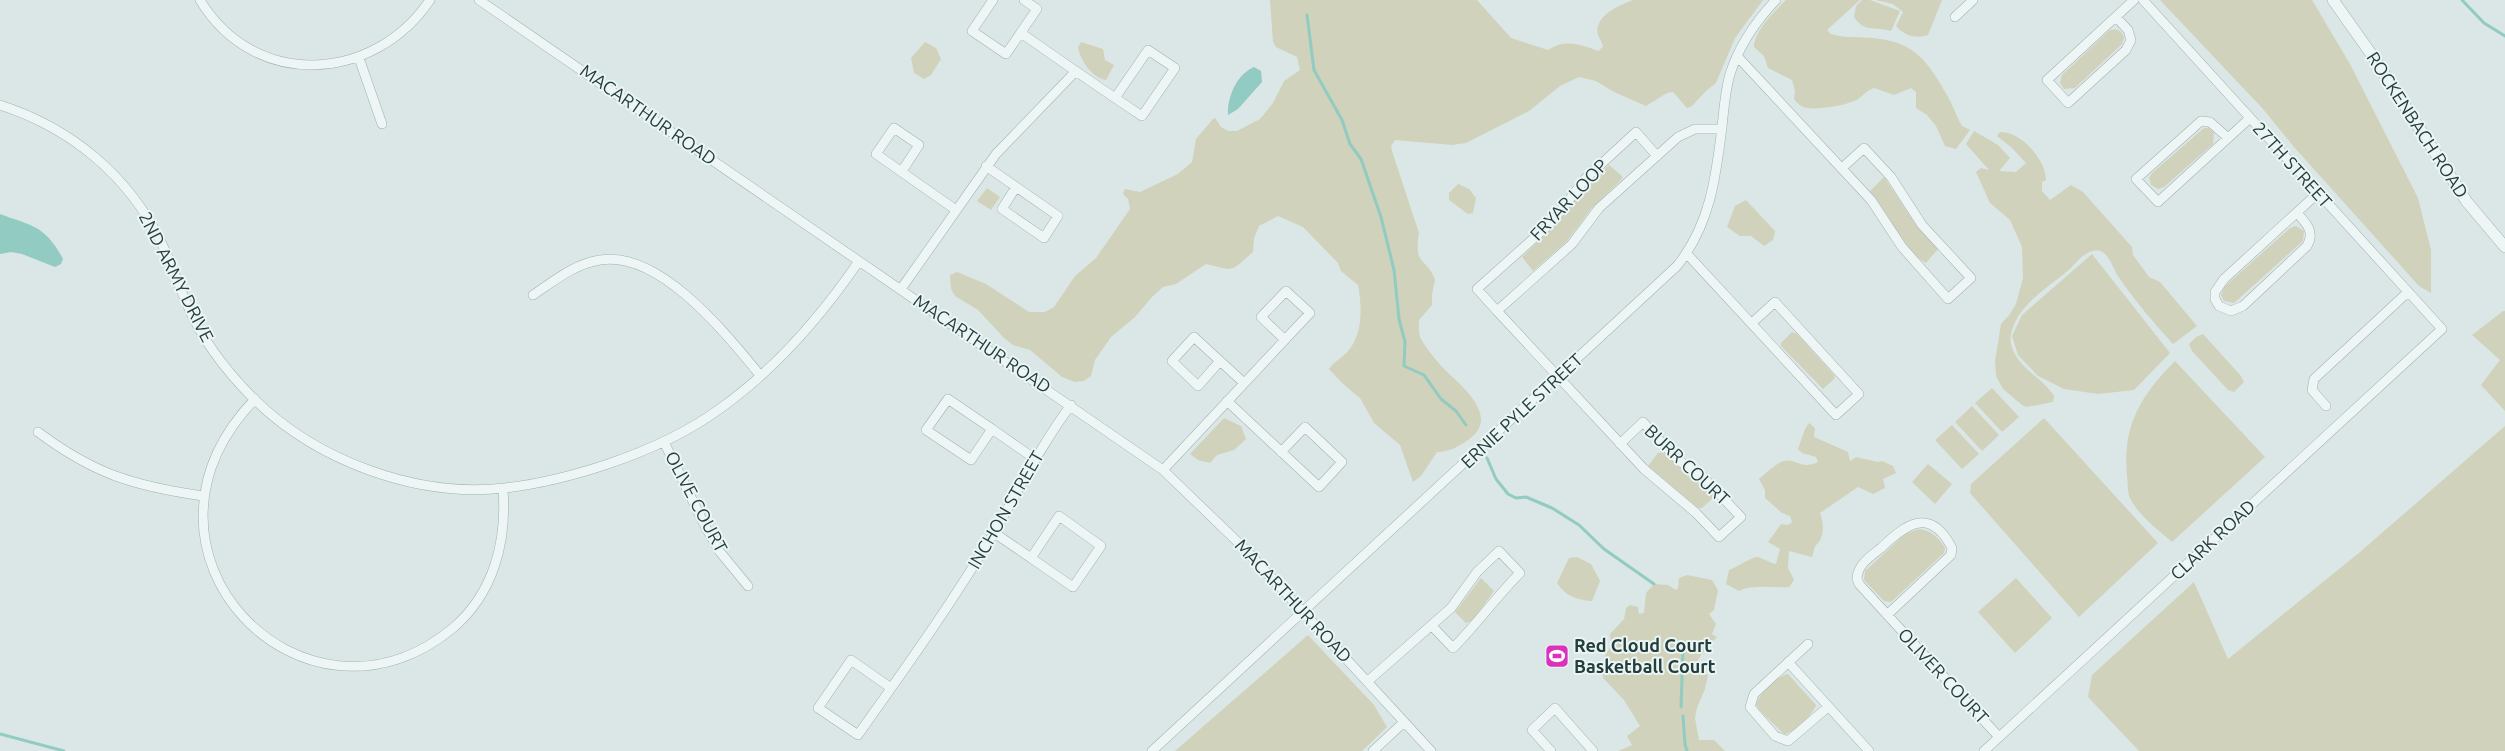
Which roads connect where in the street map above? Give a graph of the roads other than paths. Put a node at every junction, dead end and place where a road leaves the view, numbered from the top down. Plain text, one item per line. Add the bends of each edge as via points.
1 (200, 0) edge
2 (430, 0) edge
3 (480, 0) edge
4 (993, 0) edge
5 (1024, 0) edge
6 (1776, 0) edge
7 (1973, 0) edge
8 (2134, 0) edge
9 (2143, 0) edge
10 (2333, 0) edge
11 (1954, 17) dead end
12 (2116, 17) junction
13 (1021, 33) junction
14 (1737, 56) junction
15 (359, 58) junction
16 (1076, 71) junction
17 (1115, 98) junction
18 (0, 105) edge
19 (2250, 118) junction
20 (382, 124) dead end
21 (1722, 129) junction
22 (2228, 138) junction
23 (1657, 156) junction
24 (986, 166) junction
25 (1842, 168) junction
26 (902, 171) junction
27 (1016, 187) junction
28 (2318, 193) junction
29 (956, 210) junction
30 (2296, 213) junction
31 (2505, 247) edge
32 (1687, 254) junction
33 (859, 261) junction
34 (901, 289) junction
35 (2408, 292) junction
36 (533, 295) dead end
37 (1497, 311) junction
38 (1752, 323) junction
39 (2442, 329) joint
40 (1284, 340) junction
41 (1220, 361) junction
42 (760, 375) junction
43 (1558, 378) junction
44 (1244, 383) junction
45 (254, 399) junction
46 (1227, 401) junction
47 (1071, 406) junction
48 (2326, 406) dead end
49 (992, 429) junction
50 (38, 432) dead end
51 (664, 442) junction
52 (1620, 444) junction
53 (1281, 452) junction
54 (1035, 459) junction
55 (1163, 470) junction
56 (503, 489) junction
57 (203, 496) junction
58 (994, 532) junction
59 (1031, 558) junction
60 (748, 586) dead end
61 (1303, 612) junction
62 (1888, 614) junction
63 (1432, 626) junction
64 (1808, 644) dead end
65 (1788, 662) junction
66 (1368, 681) junction
67 (891, 688) junction
68 (1828, 706) junction
69 (1404, 722) junction
70 (2000, 737) junction
71 (1152, 751) edge
72 (1373, 751) edge
73 (1431, 751) edge
74 (1551, 751) edge
75 (1593, 751) edge
76 (1869, 751) edge
77 (1984, 751) edge

1 - 15 street via 225,31 268,57 305,65
2 - 15 street via 390,43
3 - 33 street, MACARTHUR ROAD
4 - 13 street via 972,31 1006,54
5 - 13 street via 1037,9
6 - 14 street, ERNIE PYLE STREET via 1749,34
7 - 11 street
8 - 12 street
9 - 19 street, 27TH STREET
10 - 31 street, ROCKENBACH ROAD via 2467,202
12 - 12 street via 2047,80 2068,104 2126,50 2131,40 2128,30
13 - 16 street
14 - 21 street, ERNIE PYLE STREET via 1726,96
14 - 25 street
15 - 20 street
16 - 17 street
16 - 24 street
17 - 17 street via 1142,116 1175,68 1148,50
18 - 45 street, 2ND ARMY DRIVE via 37,119 67,136 116,176 141,208 162,244 197,324 217,356
19 - 22 street
19 - 28 street, 27TH STREET
21 - 23 street, FRYAR LOOP via 1686,132
21 - 32 street, ERNIE PYLE STREET via 1710,204
22 - 22 street via 2158,202 2136,179 2201,121 2210,122
23 - 37 street, FRYAR LOOP via 1599,208 1572,244
23 - 37 street, FRYAR LOOP via 1636,132 1585,179 1552,222 1477,289
24 - 27 street
24 - 29 street
25 - 25 street via 1871,200 1902,247 1948,299 1971,278 1922,225 1891,177 1864,148
26 - 26 street via 876,154 894,128 919,145
26 - 29 street
27 - 27 street via 1058,216 1044,238 1002,209
28 - 30 street
28 - 35 street, 27TH STREET
29 - 34 street
30 - 30 street via 2219,285 2215,299 2219,306 2231,311 2242,306 2307,246 2310,231
32 - 38 street
32 - 43 street, ERNIE PYLE STREET via 1667,278
33 - 34 street, MACARTHUR ROAD
33 - 42 street, 2ND ARMY DRIVE via 806,332
34 - 47 street, MACARTHUR ROAD
35 - 39 street, 27TH STREET
35 - 48 street via 2314,379 2312,390
36 - 42 street via 585,264 616,259 632,262 652,272 690,300
37 - 43 street, FRYAR LOOP
38 - 38 street via 1836,415 1859,394 1775,302
39 - 70 street, CLARK ROAD
40 - 40 street via 1310,313 1286,291 1261,317
40 - 44 street
41 - 41 street via 1194,337 1172,361 1198,386
41 - 44 street
42 - 51 street, 2ND ARMY DRIVE via 718,410
43 - 52 street, BURR COURT
43 - 61 street, ERNIE PYLE STREET
44 - 46 street
45 - 56 street, 2ND ARMY DRIVE via 310,442 361,468 438,486
45 - 57 street via 221,442 212,460
46 - 53 street
46 - 55 street
47 - 54 street, INCHON STREET
47 - 55 street, MACARTHUR ROAD
49 - 49 street via 948,399 926,430 970,460
49 - 54 street
50 - 57 street via 80,461 108,475 142,486
51 - 56 street, 2ND ARMY DRIVE via 584,472
51 - 60 street, OLIVE COURT via 706,528 720,552
52 - 52 street, BURR COURT via 1719,538 1741,517 1704,478 1678,460 1643,422
53 - 53 street via 1319,487 1342,462 1305,427
54 - 58 street, INCHON STREET
55 - 61 street, MACARTHUR ROAD via 1205,509
56 - 57 street via 504,523 500,548 488,583 470,611 441,638 421,650 383,664 365,666 304,658 278,646 247,622 223,592 208,556 202,525
58 - 59 street
58 - 67 street, INCHON STREET
59 - 59 street via 1072,587 1101,546 1059,516
61 - 66 street, MACARTHUR ROAD
61 - 71 street, ERNIE PYLE STREET
62 - 62 street, OLIVER COURT via 1951,555 1948,541 1932,526 1916,523 1902,528 1858,571 1859,584
62 - 70 street, OLIVER COURT
63 - 63 street via 1499,551 1520,573 1453,648
63 - 66 street
64 - 65 street
65 - 68 street
65 - 68 street via 1754,694 1750,707 1753,712 1775,736 1788,741
66 - 69 street, MACARTHUR ROAD
67 - 67 street, INCHON STREET via 858,735 818,708 851,660
68 - 76 street
69 - 72 street
69 - 73 street, MACARTHUR ROAD
70 - 77 street, CLARK ROAD
74 - 75 street via 1532,730 1555,708

